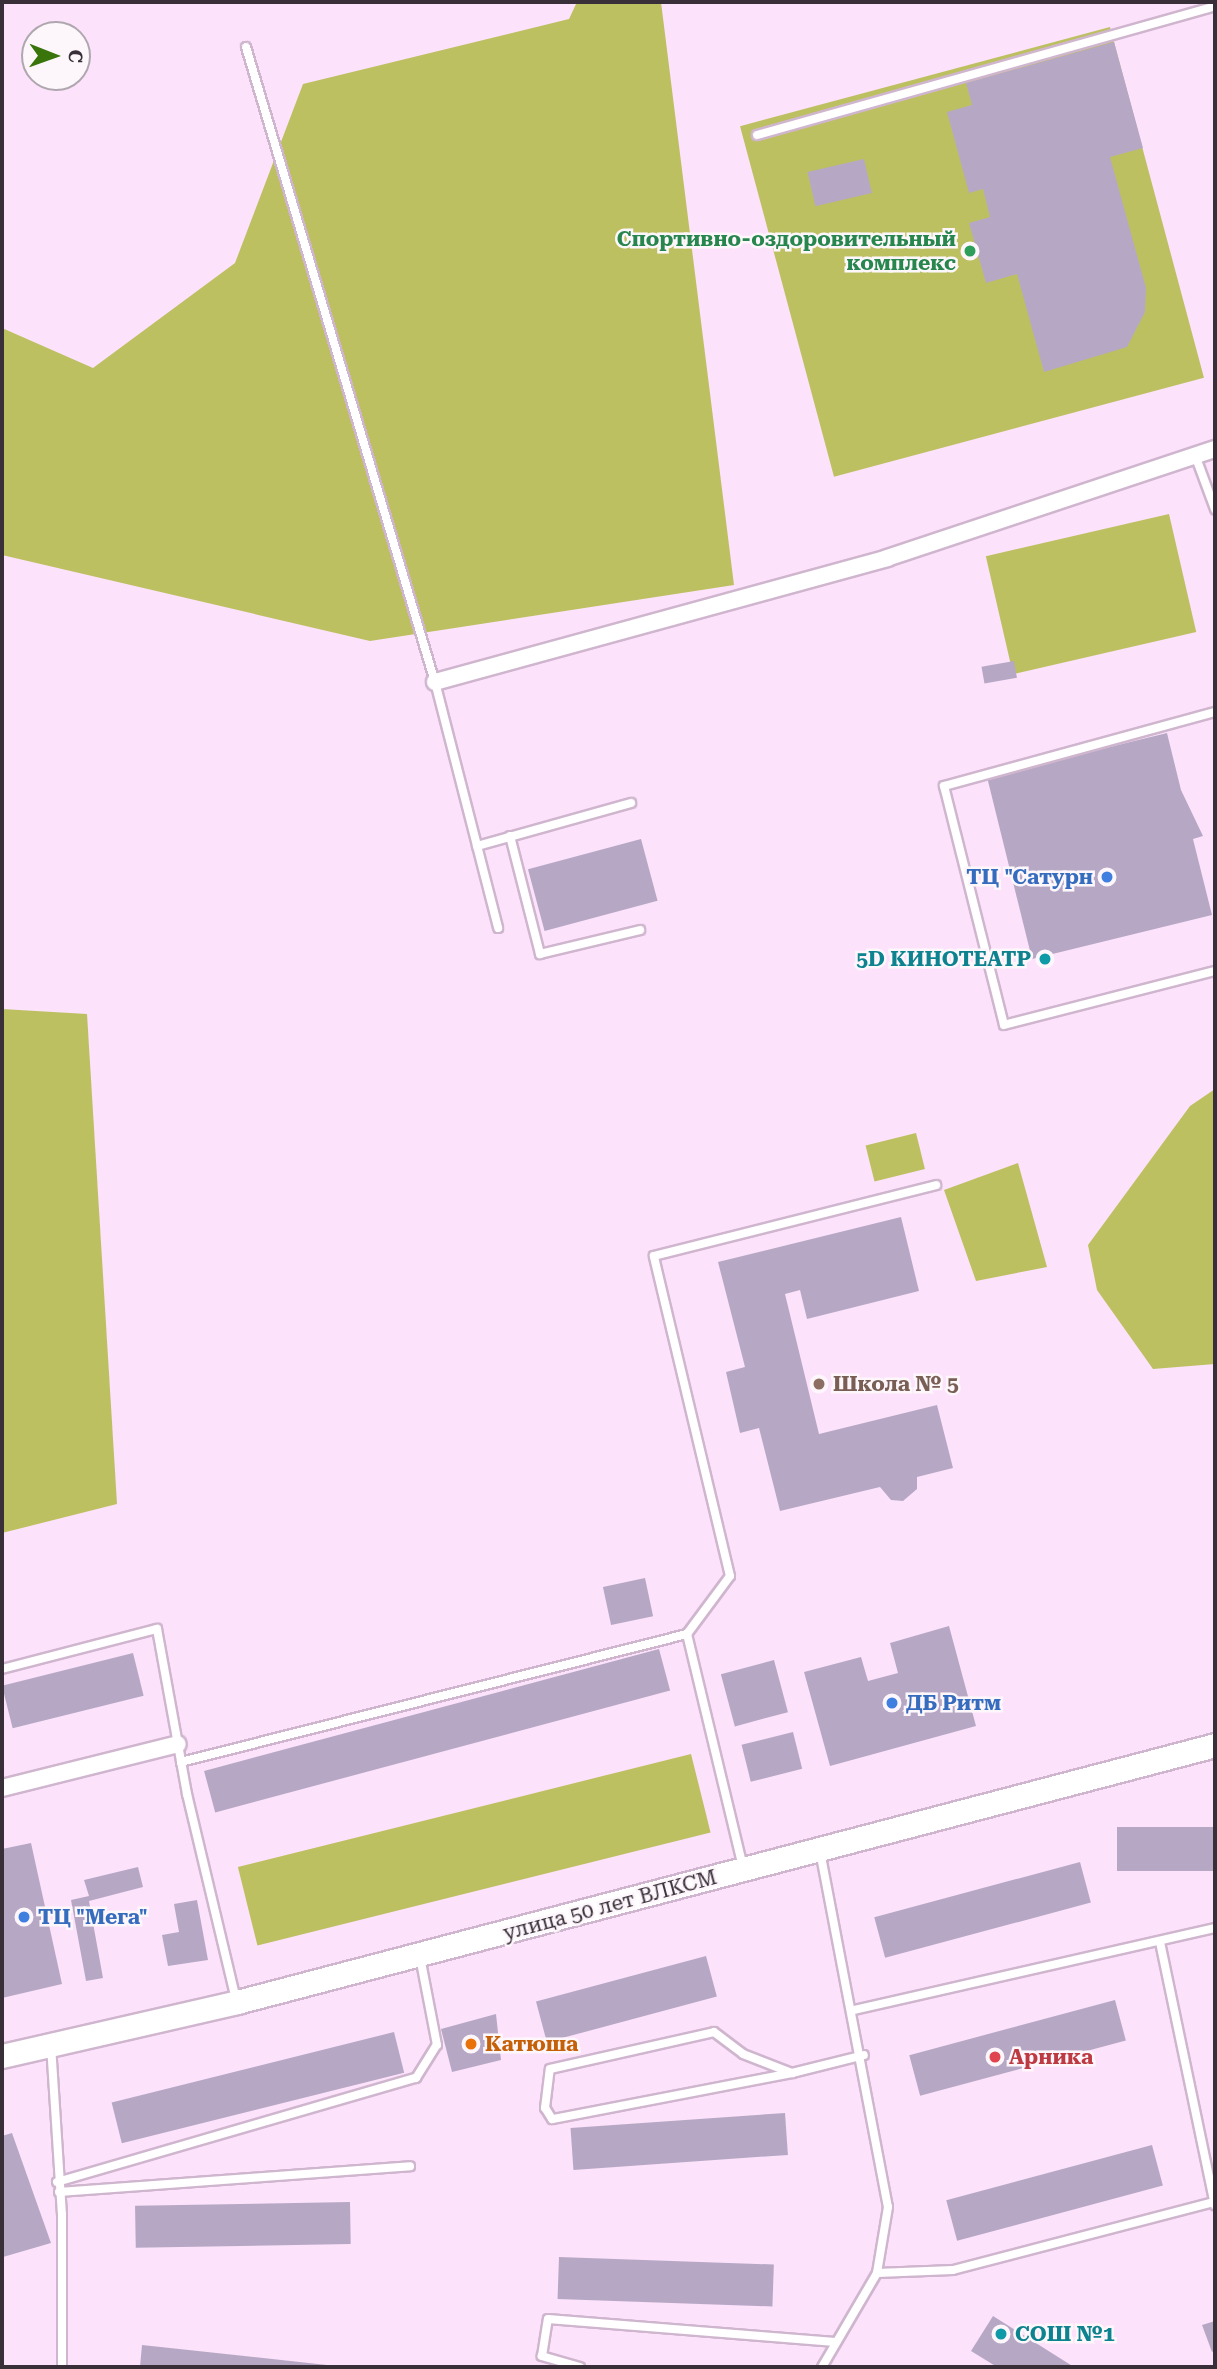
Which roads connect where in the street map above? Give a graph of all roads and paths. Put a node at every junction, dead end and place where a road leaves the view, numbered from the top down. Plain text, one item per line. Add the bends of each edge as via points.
1 (1215, 6) edge
2 (246, 47) dead end
3 (757, 135) dead end
4 (1215, 449) edge
5 (1195, 455) junction
6 (1215, 509) edge
7 (435, 682) junction
8 (1215, 712) edge
9 (631, 803) dead end
10 (510, 836) junction
11 (477, 846) junction
12 (498, 928) dead end
13 (640, 930) dead end
14 (1215, 971) edge
15 (936, 1185) dead end
16 (687, 1634) junction
17 (2, 1669) edge
18 (178, 1744) junction
19 (1215, 1745) edge
20 (181, 1762) junction
21 (2, 1788) edge
22 (820, 1851) junction
23 (743, 1870) junction
24 (1215, 1928) edge
25 (1160, 1942) junction
26 (420, 1954) junction
27 (237, 2002) junction
28 (854, 2010) junction
29 (51, 2045) junction
30 (863, 2055) junction
31 (2, 2056) edge
32 (792, 2073) junction
33 (410, 2166) dead end
34 (57, 2182) junction
35 (59, 2192) junction
36 (1215, 2203) edge
37 (877, 2273) junction
38 (835, 2342) junction
39 (62, 2367) edge
40 (580, 2367) edge
41 (822, 2367) edge

1 - 3 lane
2 - 7 lane
4 - 5 street
5 - 6 lane
5 - 7 street via 887,558
7 - 11 lane
8 - 14 lane via 944,786 1004,1025
9 - 10 lane
10 - 11 lane
10 - 13 lane via 540,954
11 - 12 lane
15 - 16 lane via 654,1256 730,1576
16 - 20 lane
16 - 23 lane
17 - 18 lane via 157,1629
18 - 20 lane
18 - 21 street
19 - 22 street, улица 50 лет ВЛКСМ
20 - 27 lane
22 - 23 street, улица 50 лет ВЛКСМ
22 - 28 lane
23 - 26 street, улица 50 лет ВЛКСМ
24 - 25 lane
25 - 28 lane
25 - 36 lane
26 - 27 street, улица 50 лет ВЛКСМ
26 - 34 lane via 437,2045 416,2078
27 - 29 street, улица 50 лет ВЛКСМ
28 - 30 lane
29 - 31 street, улица 50 лет ВЛКСМ
29 - 34 lane
30 - 32 lane
30 - 37 lane via 888,2207
32 - 32 lane via 743,2054 714,2032 550,2068 545,2108 552,2119
33 - 35 lane
34 - 35 lane
35 - 39 lane
36 - 37 lane via 953,2270
37 - 38 lane
38 - 40 lane via 548,2319 542,2356
38 - 41 lane

